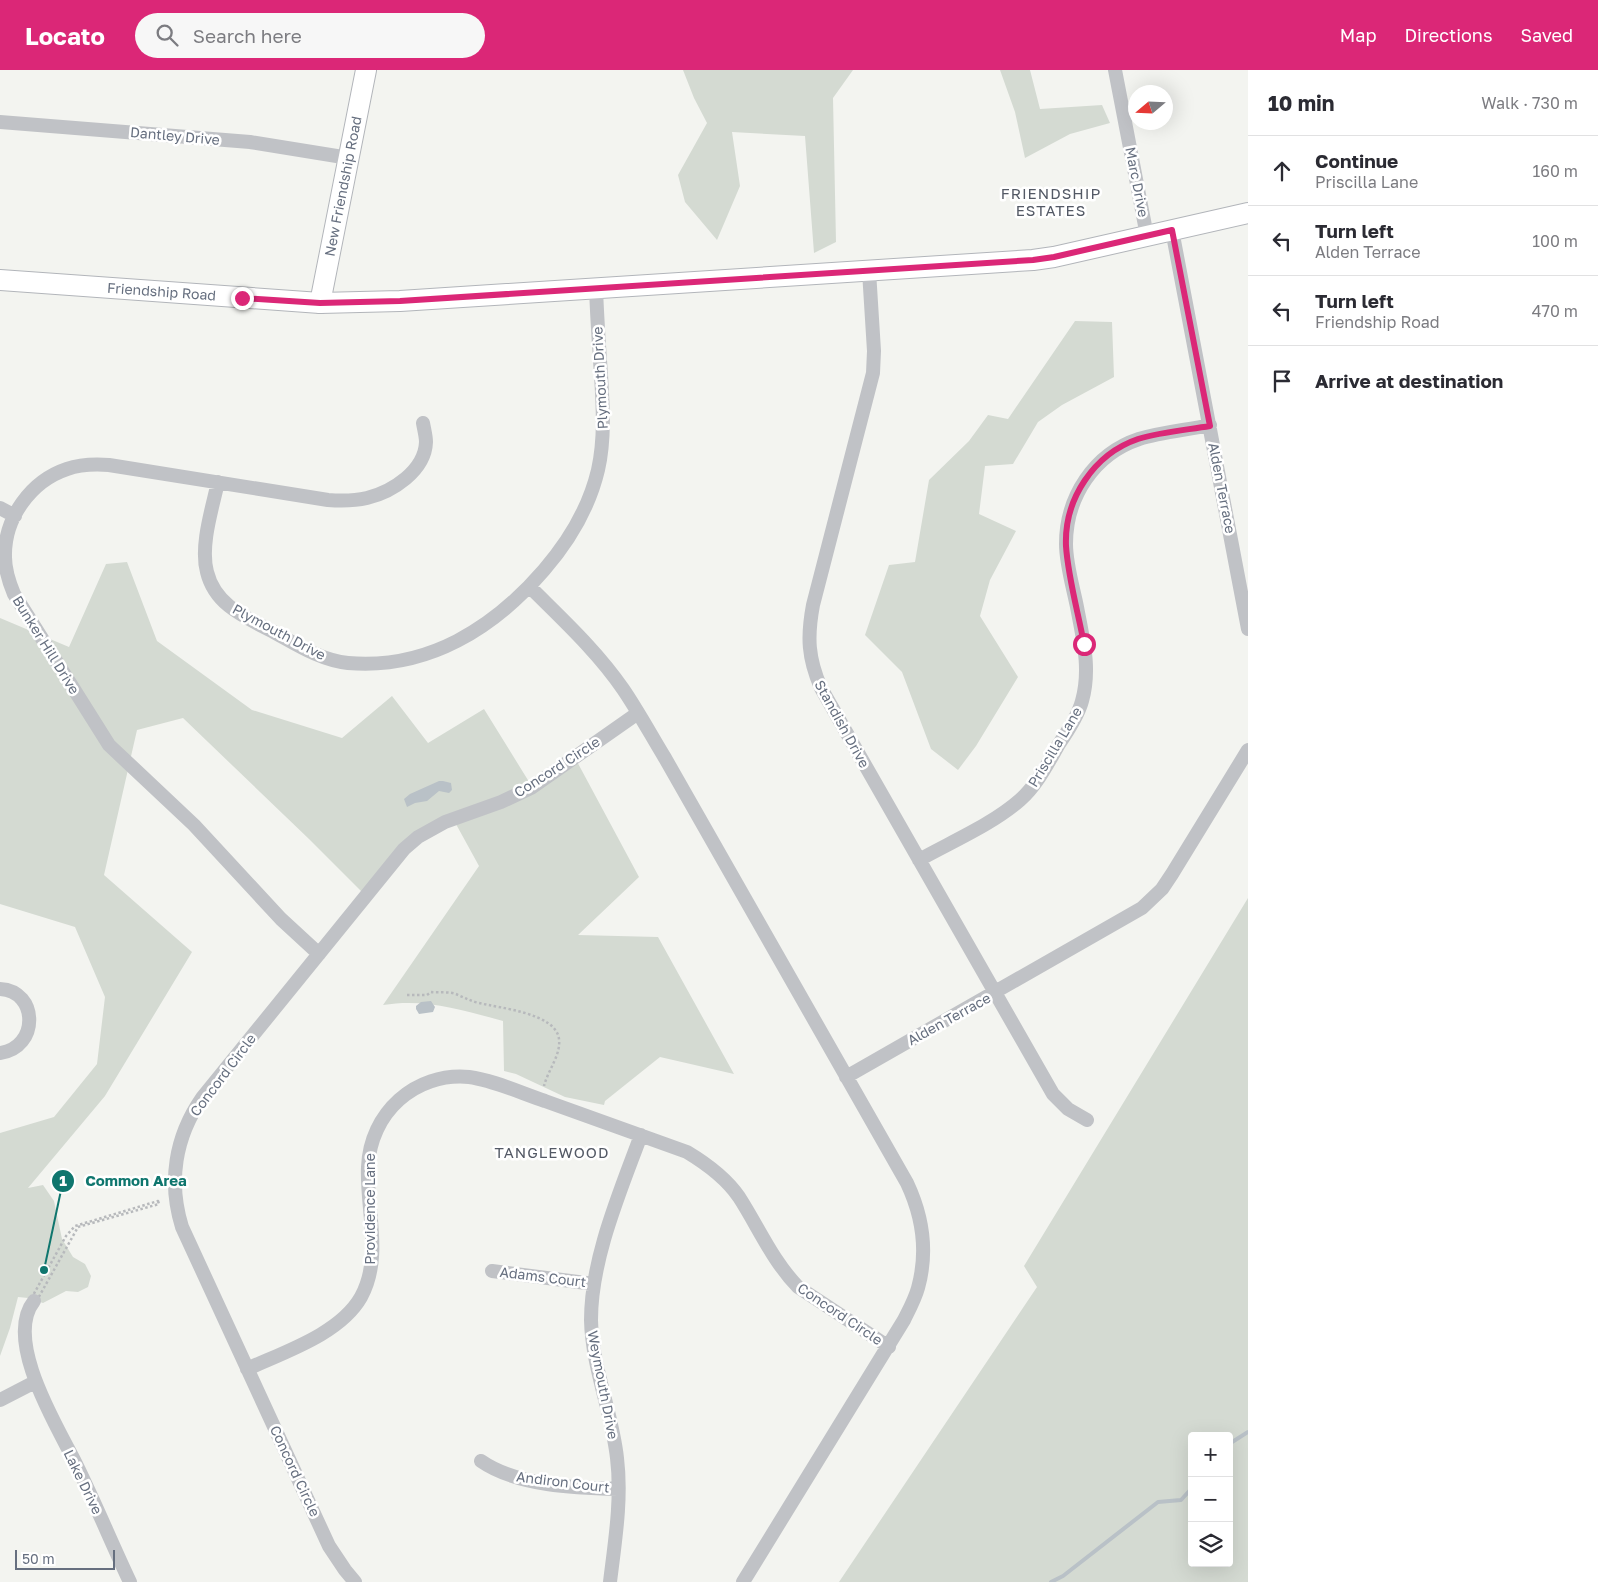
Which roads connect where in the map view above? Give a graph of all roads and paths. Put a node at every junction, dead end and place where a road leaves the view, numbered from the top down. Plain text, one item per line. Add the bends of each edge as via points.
1 (366, 70) edge
2 (1114, 70) edge
3 (0, 122) edge
4 (349, 158) junction
5 (1248, 213) edge
6 (1172, 230) junction
7 (1147, 236) junction
8 (869, 271) junction
9 (0, 280) edge
10 (596, 288) junction
11 (320, 303) junction
12 (423, 423) dead end
13 (1210, 426) junction
14 (217, 487) junction
15 (0, 508) edge
16 (15, 516) junction
17 (530, 587) junction
18 (1248, 629) edge
19 (638, 714) junction
20 (1248, 750) edge
21 (919, 860) junction
22 (319, 954) junction
23 (0, 989) edge
24 (995, 993) junction
25 (407, 995) dead end
26 (0, 1053) edge
27 (846, 1077) junction
28 (542, 1100) junction
29 (1087, 1120) dead end
30 (641, 1135) junction
31 (492, 1271) dead end
32 (594, 1284) junction
33 (34, 1301) junction
34 (889, 1346) junction
35 (247, 1369) junction
36 (35, 1382) junction
37 (0, 1400) edge
38 (481, 1461) dead end
39 (618, 1489) junction
40 (130, 1582) edge
41 (356, 1582) edge
42 (610, 1582) edge
43 (743, 1582) edge

1 - 4 street, New Friendship Road
2 - 7 street, Marc Drive
3 - 4 street, Dantley Drive via 250,142
4 - 11 street, New Friendship Road
5 - 6 street, Friendship Road
6 - 7 street, Friendship Road
6 - 13 street, Alden Terrace
7 - 8 street, Friendship Road via 1054,257
8 - 10 street, Friendship Road
8 - 21 street, Standish Drive via 873,374 813,604 808,637 810,656 821,688
9 - 11 street, Friendship Road
10 - 11 street, Friendship Road
10 - 17 street, Plymouth Drive via 604,421 598,470 576,528
12 - 14 street, Bunker Hill Drive via 426,443 414,471 396,486 366,499 328,500
13 - 18 street, Alden Terrace
13 - 21 street, Priscilla Lane via 1149,436 1126,444 1105,457 1082,484 1070,511 1066,545 1086,662 1086,683 1079,709 1044,769 1021,799 1002,814
14 - 16 street, Bunker Hill Drive via 109,465 81,465 52,475 39,484
14 - 17 street, Plymouth Drive via 206,545 206,563 212,586 237,613 314,654 333,660 373,664 433,652 489,623
15 - 16 street
16 - 22 street, Bunker Hill Drive via 5,550 14,594 102,734 117,753 194,825 281,919
17 - 19 street via 606,666
19 - 22 street, Concord Circle via 531,788 445,822 418,837 404,849
19 - 27 street
20 - 24 street, Alden Terrace via 1172,874 1152,899 1134,913
21 - 24 street, Standish Drive
22 - 35 street, Concord Circle via 202,1098 187,1122 176,1159 175,1200 182,1227
23 - 26 street via 16,994 24,1002 30,1020 29,1029 19,1045
24 - 27 street, Alden Terrace
24 - 29 street, Standish Drive via 1052,1094 1068,1110
25 - 28 path via 431,992 458,994 467,1000 526,1012 543,1020 557,1033 559,1048 547,1075
27 - 34 street via 907,1183 923,1233 923,1264 918,1289
28 - 30 street, Providence Lane
28 - 35 street, Providence Lane via 479,1079 456,1077 418,1086 395,1102 379,1122 370,1147 371,1265 361,1297 330,1330
30 - 32 street, Weymouth Drive via 599,1256
30 - 34 street, Concord Circle via 687,1152 720,1175 739,1197 786,1275 798,1287
31 - 32 street, Adams Court
32 - 39 street, Weymouth Drive via 592,1333 617,1457
33 - 33 path via 78,1228 159,1204 158,1201 75,1226 66,1236 31,1299
33 - 36 street, Lake Drive via 27,1309 24,1334
34 - 43 street, Concord Circle
35 - 41 street, Concord Circle via 329,1546
36 - 37 street
36 - 40 street, Lake Drive
38 - 39 street, Andiron Court via 517,1478
39 - 42 street, Weymouth Drive

